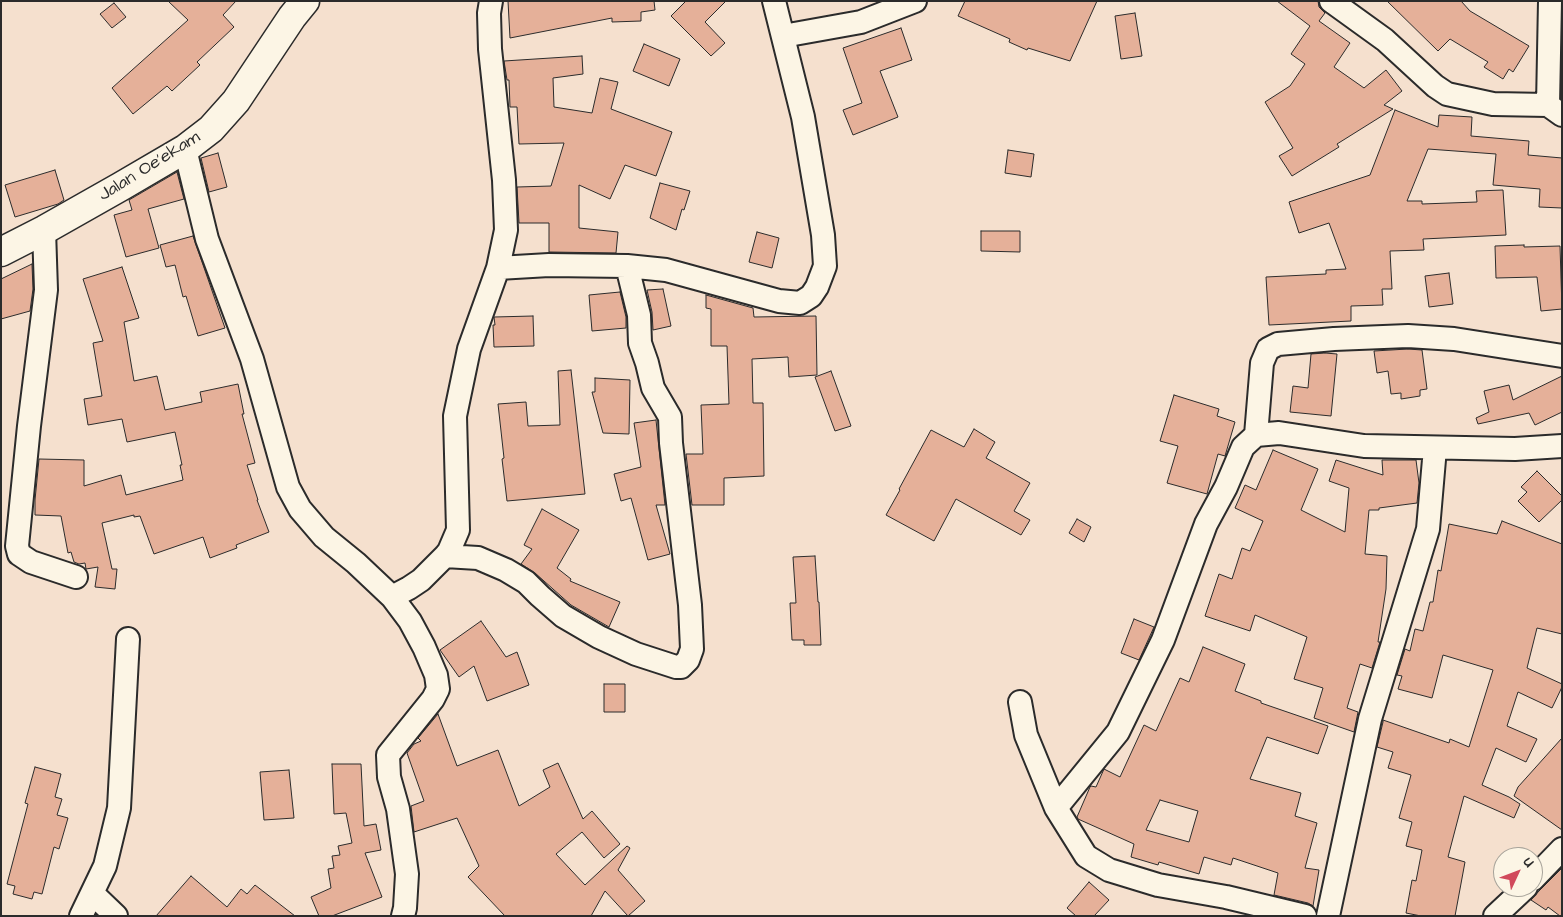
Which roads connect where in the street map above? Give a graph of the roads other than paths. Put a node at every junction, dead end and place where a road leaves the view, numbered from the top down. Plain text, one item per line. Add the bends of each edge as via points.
1 (305, 1) edge
2 (491, 1) edge
3 (774, 1) edge
4 (915, 1) edge
5 (1331, 1) edge
6 (1550, 1) edge
7 (783, 36) junction
8 (1555, 110) edge
9 (185, 149) junction
10 (44, 230) junction
11 (1, 252) edge
12 (627, 266) junction
13 (498, 268) junction
14 (1562, 356) edge
15 (1256, 434) junction
16 (1562, 446) edge
17 (1435, 448) junction
18 (445, 556) junction
19 (76, 577) dead end
20 (392, 597) junction
21 (128, 639) dead end
22 (1020, 702) dead end
23 (1056, 808) junction
24 (1562, 849) edge
25 (1543, 869) edge
26 (92, 893) junction
27 (1515, 897) edge
28 (81, 916) edge
29 (116, 916) edge
30 (404, 916) edge
31 (1305, 916) edge
32 (1328, 916) edge
33 (1495, 916) edge

1 - 9 street, Jalan Oe'ekam via 236,101 211,129
2 - 13 street via 490,49 506,230
3 - 7 street
4 - 7 street via 862,22
5 - 8 street via 1386,40 1447,94 1492,104
6 - 8 street
7 - 12 street via 803,117 823,235 825,266 817,287 800,302 779,301 666,270
9 - 10 street, Jalan Oe'ekam
9 - 20 street via 207,238 252,359 288,487 300,509 324,537
10 - 11 street, Jalan Oe'ekam
10 - 19 street via 46,290 17,546 23,558
12 - 13 street
12 - 18 street via 639,315 640,344 653,388 670,417 690,605 692,649 688,660 681,667 676,667 636,654 563,616 526,582 506,570 478,558
13 - 18 street via 469,349 455,416 458,530
14 - 15 street via 1454,339 1408,336 1278,344 1268,349 1262,362
15 - 17 street via 1279,433 1364,446
15 - 23 street via 1243,447 1206,524 1163,640 1118,732
16 - 17 street
17 - 32 street via 1428,529 1370,719
18 - 20 street via 421,580
20 - 30 street via 424,647 436,675 438,689 421,716 388,755 407,874
21 - 26 street via 119,808 105,866
22 - 23 street via 1026,735
23 - 31 street via 1086,856 1108,870 1158,885
24 - 25 street
26 - 28 street
26 - 29 street
27 - 33 street

